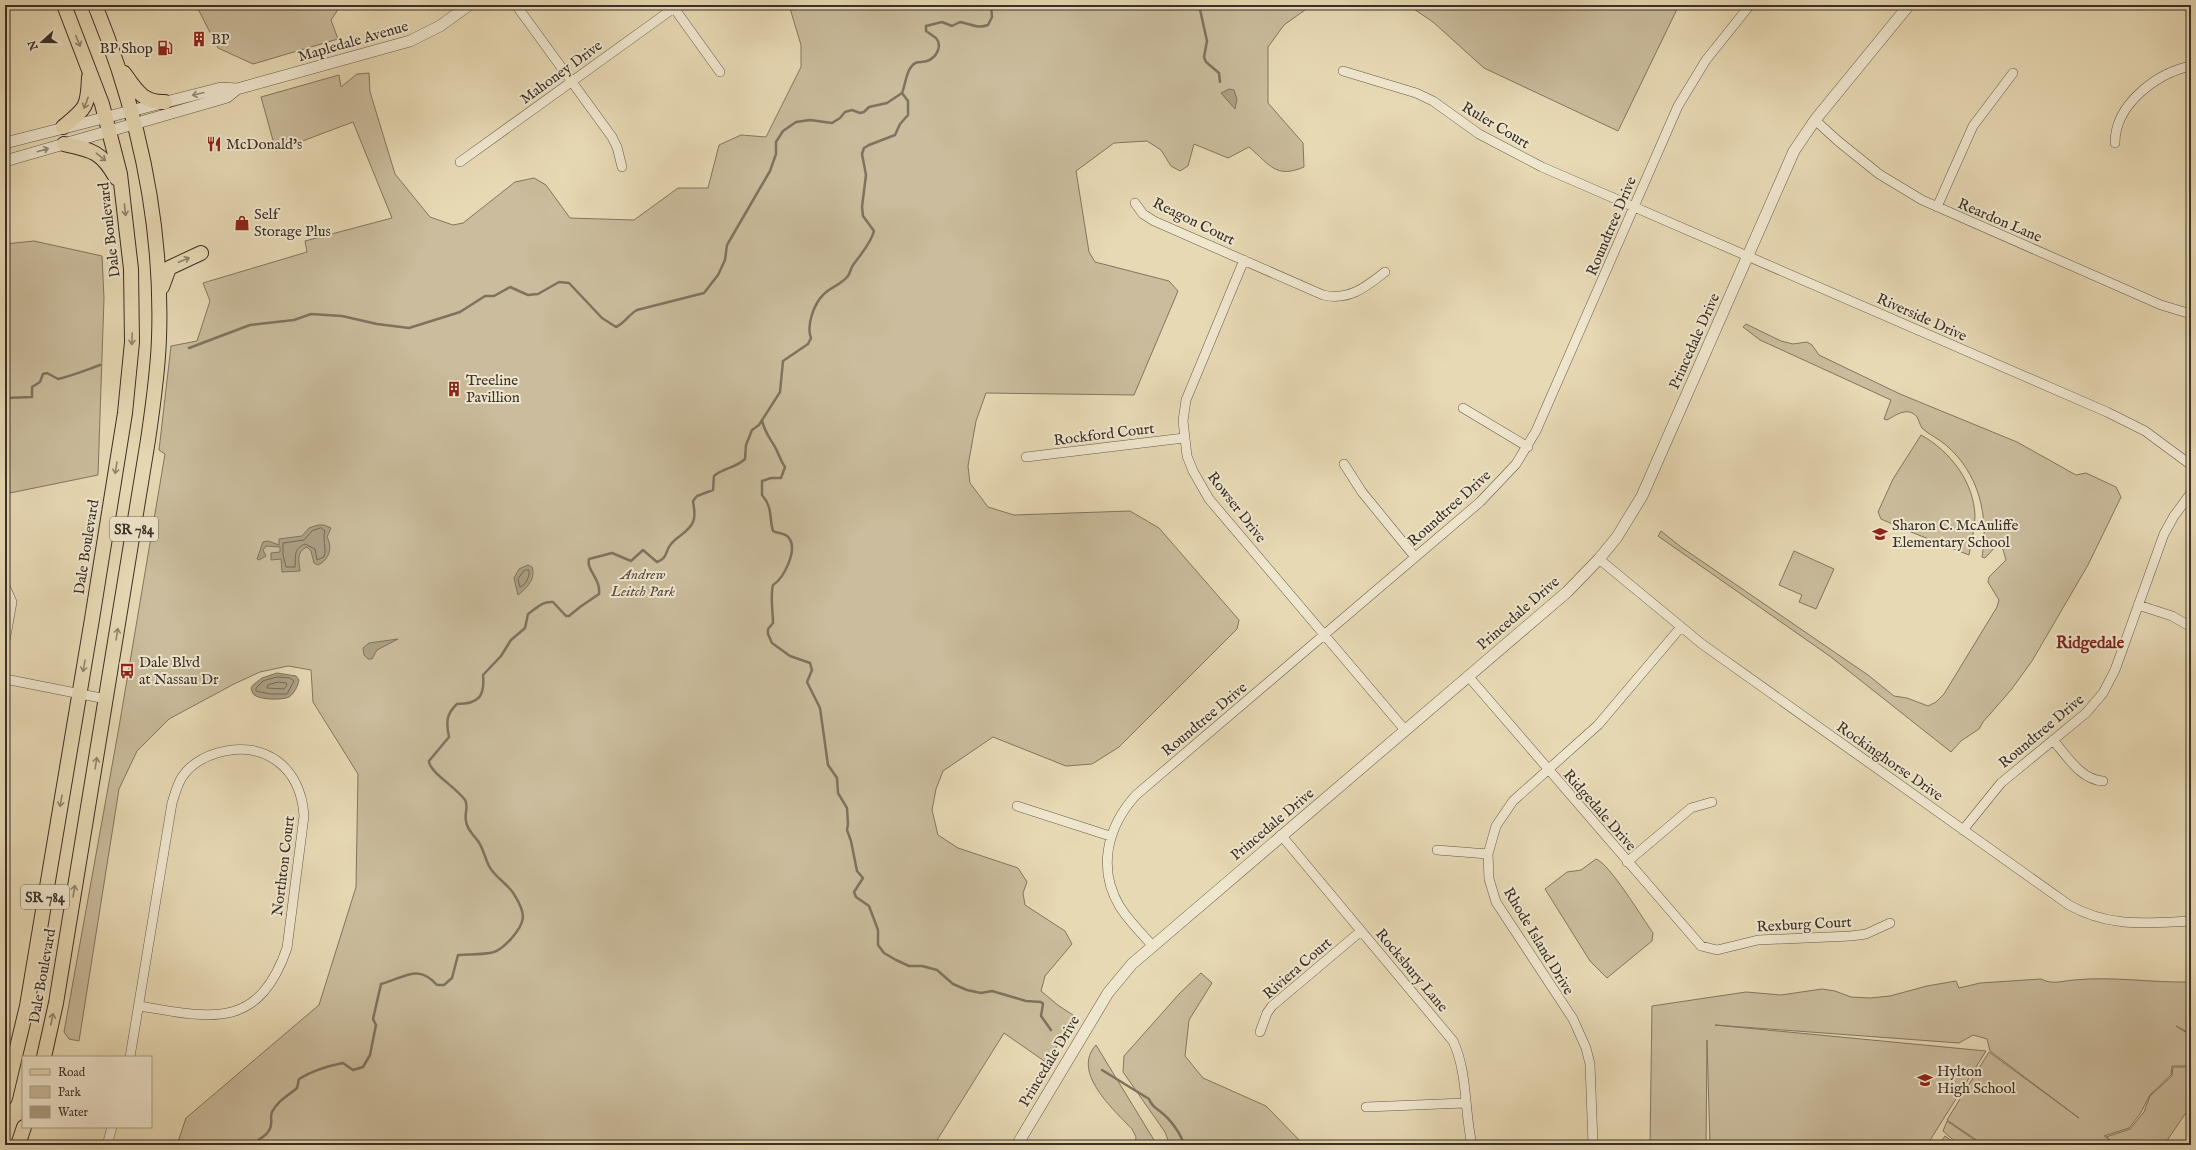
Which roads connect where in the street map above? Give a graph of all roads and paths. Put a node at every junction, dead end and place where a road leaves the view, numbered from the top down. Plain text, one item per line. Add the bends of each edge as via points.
1 (64, 5) edge
2 (95, 5) edge
3 (469, 5) edge
4 (516, 5) edge
5 (1750, 5) edge
6 (1909, 5) edge
7 (676, 7) edge
8 (118, 64) junction
9 (2191, 66) edge
10 (89, 68) junction
11 (1343, 71) dead end
12 (720, 72) dead end
13 (2013, 72) dead end
14 (572, 81) junction
15 (236, 89) junction
16 (166, 102) junction
17 (106, 117) junction
18 (134, 117) junction
19 (1815, 120) junction
20 (63, 128) junction
21 (110, 131) junction
22 (5, 143) edge
23 (2115, 143) dead end
24 (64, 144) junction
25 (5, 161) edge
26 (460, 162) dead end
27 (622, 167) dead end
28 (122, 190) junction
29 (1135, 203) dead end
30 (1634, 206) junction
31 (1937, 207) junction
32 (201, 253) dead end
33 (1748, 256) junction
34 (1244, 260) junction
35 (1385, 272) dead end
36 (160, 296) junction
37 (2191, 314) edge
38 (1463, 408) dead end
39 (1184, 438) junction
40 (1528, 447) junction
41 (1026, 458) dead end
42 (1344, 464) dead end
43 (2191, 465) edge
44 (2191, 493) edge
45 (1415, 557) junction
46 (1599, 560) junction
47 (5, 586) edge
48 (2138, 605) junction
49 (1681, 627) junction
50 (2191, 627) edge
51 (1324, 635) junction
52 (5, 641) edge
53 (1468, 676) junction
54 (5, 679) edge
55 (79, 694) junction
56 (106, 699) junction
57 (1405, 730) junction
58 (2053, 740) junction
59 (1548, 770) junction
60 (2104, 781) dead end
61 (1712, 802) dead end
62 (1017, 806) dead end
63 (1963, 830) junction
64 (1281, 835) junction
65 (1110, 836) junction
66 (1437, 850) dead end
67 (1488, 854) junction
68 (1626, 862) junction
69 (2191, 921) edge
70 (1890, 923) dead end
71 (1361, 931) junction
72 (1152, 945) junction
73 (1717, 950) joint
74 (140, 1006) junction
75 (1260, 1032) dead end
76 (44, 1056) edge
77 (130, 1056) edge
78 (5, 1098) edge
79 (1465, 1103) junction
80 (1366, 1107) dead end
81 (24, 1128) edge
82 (112, 1128) edge
83 (18, 1145) edge
84 (107, 1145) edge
85 (1017, 1145) edge
86 (1472, 1145) edge
87 (1593, 1145) edge

1 -> 10 main road, Dale Boulevard / SR 784
2 - 8 main road, Dale Boulevard / SR 784
3 - 15 street, Mapledale Avenue via 440,26 410,41
4 - 14 street
5 - 30 street, Roundtree Drive via 1691,82
6 - 19 street, Princedale Drive
7 - 12 street
7 - 14 street, Mahoney Drive
8 - 16 main road via 142,95 152,102
8 - 18 main road, Dale Boulevard / SR 784
9 - 23 street via 2168,73 2145,89 2121,119
10 - 17 main road, Dale Boulevard / SR 784
10 -> 20 main road via 87,103
11 - 30 street, Ruler Court via 1416,93 1446,109 1503,148
13 - 31 street via 1974,126
14 - 26 street, Mahoney Drive
14 - 27 street via 612,137
15 -> 16 street, Mapledale Avenue via 221,88
15 - 18 street, Mapledale Avenue via 223,98
16 - 18 street, Mapledale Avenue
17 - 18 street, Mapledale Avenue
17 - 20 street, Mapledale Avenue
17 - 21 main road, Dale Boulevard / SR 784
18 - 21 street, Mapledale Avenue
18 - 36 main road, Dale Boulevard / SR 784 via 152,205
19 - 31 street, Reardon Lane via 1879,174
19 - 33 street, Princedale Drive via 1791,156
20 - 22 street, Mapledale Avenue
21 - 24 street, Mapledale Avenue
21 - 28 main road, Dale Boulevard / SR 784
25 -> 24 street, Mapledale Avenue
24 -> 28 main road via 88,149 100,155 109,165
28 -> 55 main road, Dale Boulevard / SR 784 via 132,290 129,382
29 - 34 street, Reagon Court via 1143,214 1154,221
30 - 33 street, Riverside Drive
30 - 40 street, Roundtree Drive
31 - 37 street, Reardon Lane via 2161,305
36 -> 32 main road via 169,268
33 - 43 street, Riverside Drive via 2122,419 2162,442
33 - 46 street, Princedale Drive via 1642,496 1617,537
34 - 35 street, Reagon Court via 1313,292 1330,297 1358,292
34 - 39 street, Rowser Drive via 1188,391 1184,411
56 -> 36 main road, Dale Boulevard / SR 784 via 158,370
38 - 40 street
39 - 41 street, Rockford Court
39 - 51 street, Rowser Drive via 1192,471 1209,499
40 - 45 street, Roundtree Drive via 1502,480
42 - 45 street via 1362,492
44 - 48 street, Roundtree Drive via 2164,534
45 - 51 street, Roundtree Drive
46 - 49 street, Rockinghorse Drive
46 - 53 street, Princedale Drive via 1567,592
47 - 52 street via 12,602
48 - 50 street via 2172,616
48 - 58 street, Roundtree Drive via 2103,693 2086,713
49 - 59 street, Rhode Island Drive via 1598,725
49 - 63 street, Rockinghorse Drive via 1708,649
51 - 57 street, Rowser Drive
51 - 65 street, Roundtree Drive via 1136,795 1119,816
53 - 57 street, Princedale Drive
53 - 59 street, Ridgedale Drive
54 - 55 street
55 - 56 street
55 -> 78 main road, Dale Boulevard / SR 784 via 27,1006
76 -> 56 main road, Dale Boulevard / SR 784 via 56,1003
57 - 64 street, Princedale Drive
58 - 60 street via 2084,776
58 - 63 street, Roundtree Drive via 2001,783
59 - 67 street, Rhode Island Drive via 1517,796 1504,812 1496,826
59 - 68 street, Ridgedale Drive
61 - 68 street via 1691,808
62 - 65 street
63 - 69 street, Rockinghorse Drive via 2070,904 2095,917 2126,924
64 - 71 street, Rocksbury Lane
64 - 72 street, Princedale Drive
65 - 72 street, Roundtree Drive via 1107,856 1112,888 1121,908
66 - 67 street
67 - 87 street, Rhode Island Drive via 1488,878 1496,902 1572,1020 1586,1048 1590,1064
68 - 73 street, Ridgedale Drive via 1694,941 1705,948
70 - 73 street, Rexburg Court via 1858,935 1758,940
71 - 75 street, Riviera Court via 1272,1006
71 - 79 street, Rocksbury Lane via 1453,1041 1462,1064
72 - 85 street, Princedale Drive via 1108,993
74 - 74 street, Northton Court via 172,803 183,776 199,761 228,750 254,750 270,756 284,767 296,784 304,816 287,948 272,982 262,994 246,1006 224,1015 198,1016
74 - 77 street, Northton Court
79 - 80 street
79 - 86 street, Rocksbury Lane
81 - 83 main road
82 - 84 street

